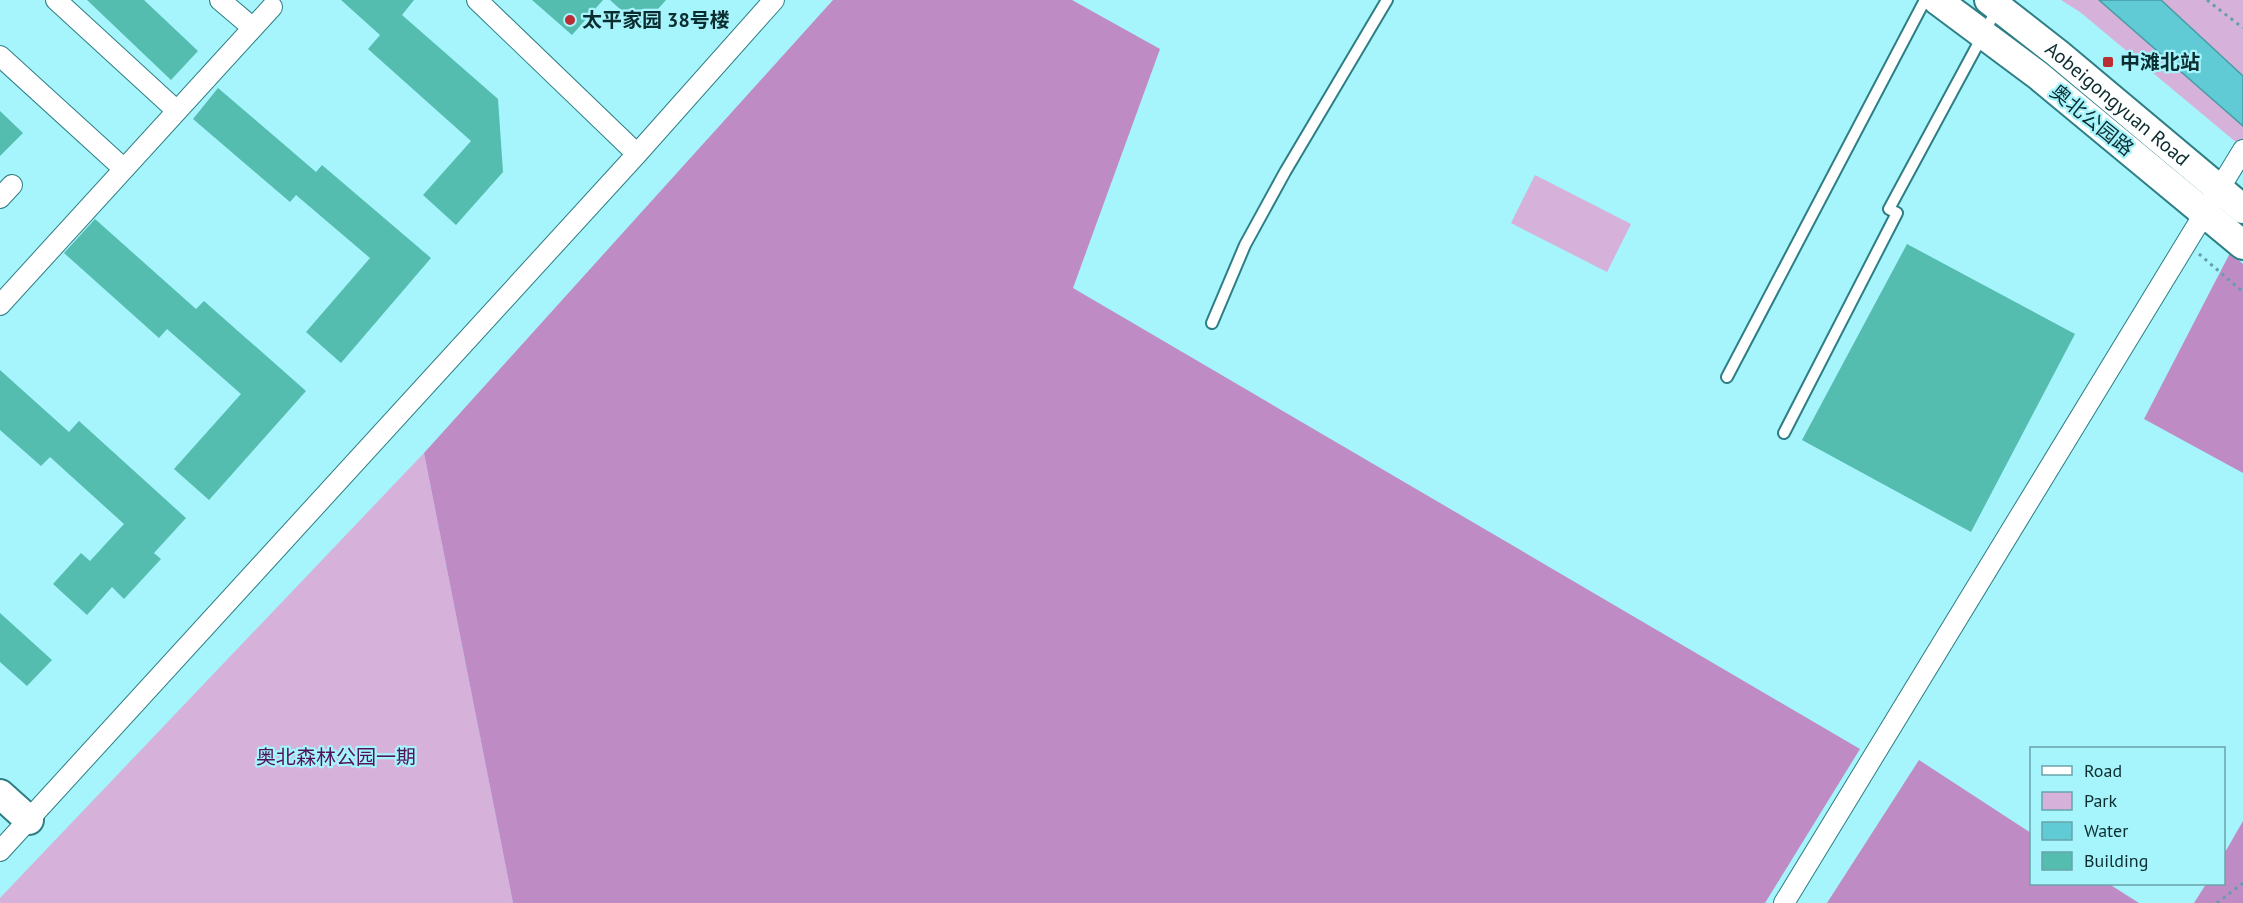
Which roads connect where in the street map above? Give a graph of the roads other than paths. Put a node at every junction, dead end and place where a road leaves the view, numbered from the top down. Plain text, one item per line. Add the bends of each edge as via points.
1 (56, 0) edge
2 (220, 0) edge
3 (477, 0) edge
4 (774, 0) edge
5 (1387, 0) edge
6 (1925, 0) edge
7 (1937, 0) edge
8 (1994, 4) edge
9 (272, 6) dead end
10 (253, 28) junction
11 (1984, 34) junction
12 (0, 56) edge
13 (177, 111) junction
14 (2243, 150) edge
15 (637, 154) junction
16 (124, 169) junction
17 (2219, 189) junction
18 (2243, 209) edge
19 (2205, 213) junction
20 (2243, 245) edge
21 (0, 305) edge
22 (1212, 323) dead end
23 (1727, 377) dead end
24 (1784, 433) dead end
25 (0, 794) edge
26 (29, 820) junction
27 (0, 851) edge
28 (1784, 903) edge

1 - 13 street
2 - 10 street
3 - 15 street
4 - 15 street
5 - 22 lane via 1245,245
6 - 23 lane
7 - 11 main road, 奥北公园路
8 - 11 lane
8 - 17 main road, Aobeigongyuan Road
9 - 10 street
10 - 13 street
11 - 19 main road, 奥北公园路
11 - 24 lane via 1889,209 1897,213
12 - 16 street
13 - 16 street
14 - 17 street
15 - 26 street
16 - 21 street
17 - 18 main road, Aobeigongyuan Road
17 - 19 street
19 - 20 main road, 奥北公园路
19 - 28 street
25 - 26 main road
26 - 27 street

